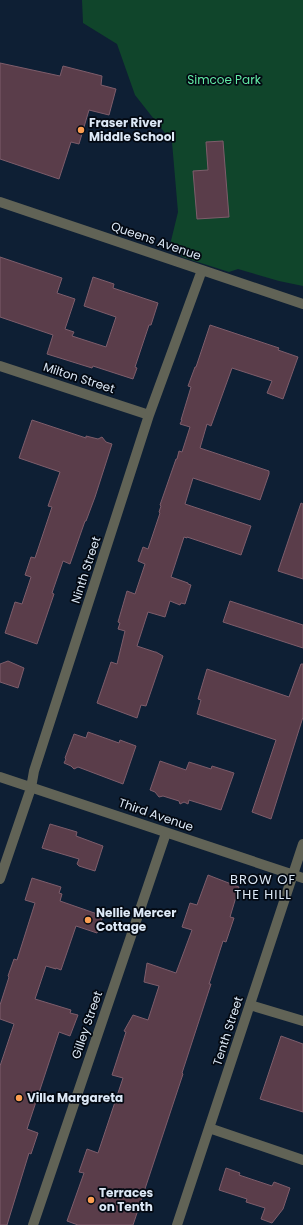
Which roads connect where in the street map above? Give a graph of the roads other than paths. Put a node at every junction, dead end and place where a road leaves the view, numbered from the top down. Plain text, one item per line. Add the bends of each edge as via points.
1 (0, 202) edge
2 (202, 270) junction
3 (303, 304) edge
4 (0, 366) edge
5 (150, 415) junction
6 (0, 777) edge
7 (31, 788) junction
8 (166, 833) junction
9 (303, 844) edge
10 (298, 877) edge
11 (0, 879) edge
12 (250, 1005) junction
13 (303, 1021) edge
14 (209, 1128) junction
15 (303, 1160) edge
16 (33, 1225) edge
17 (177, 1225) edge

1 - 2 street, Queens Avenue
2 - 3 street, Queens Avenue
2 - 5 street, Ninth Street
4 - 5 street, Milton Street
5 - 7 street, Ninth Street
6 - 7 street, Third Avenue
7 - 8 street, Third Avenue
7 - 11 street, Ninth Street
8 - 10 street, Third Avenue
8 - 16 street, Gilley Street
9 - 10 street, Tenth Street
10 - 12 street, Tenth Street
12 - 13 street
12 - 14 street, Tenth Street
14 - 15 street
14 - 17 street, Tenth Street

